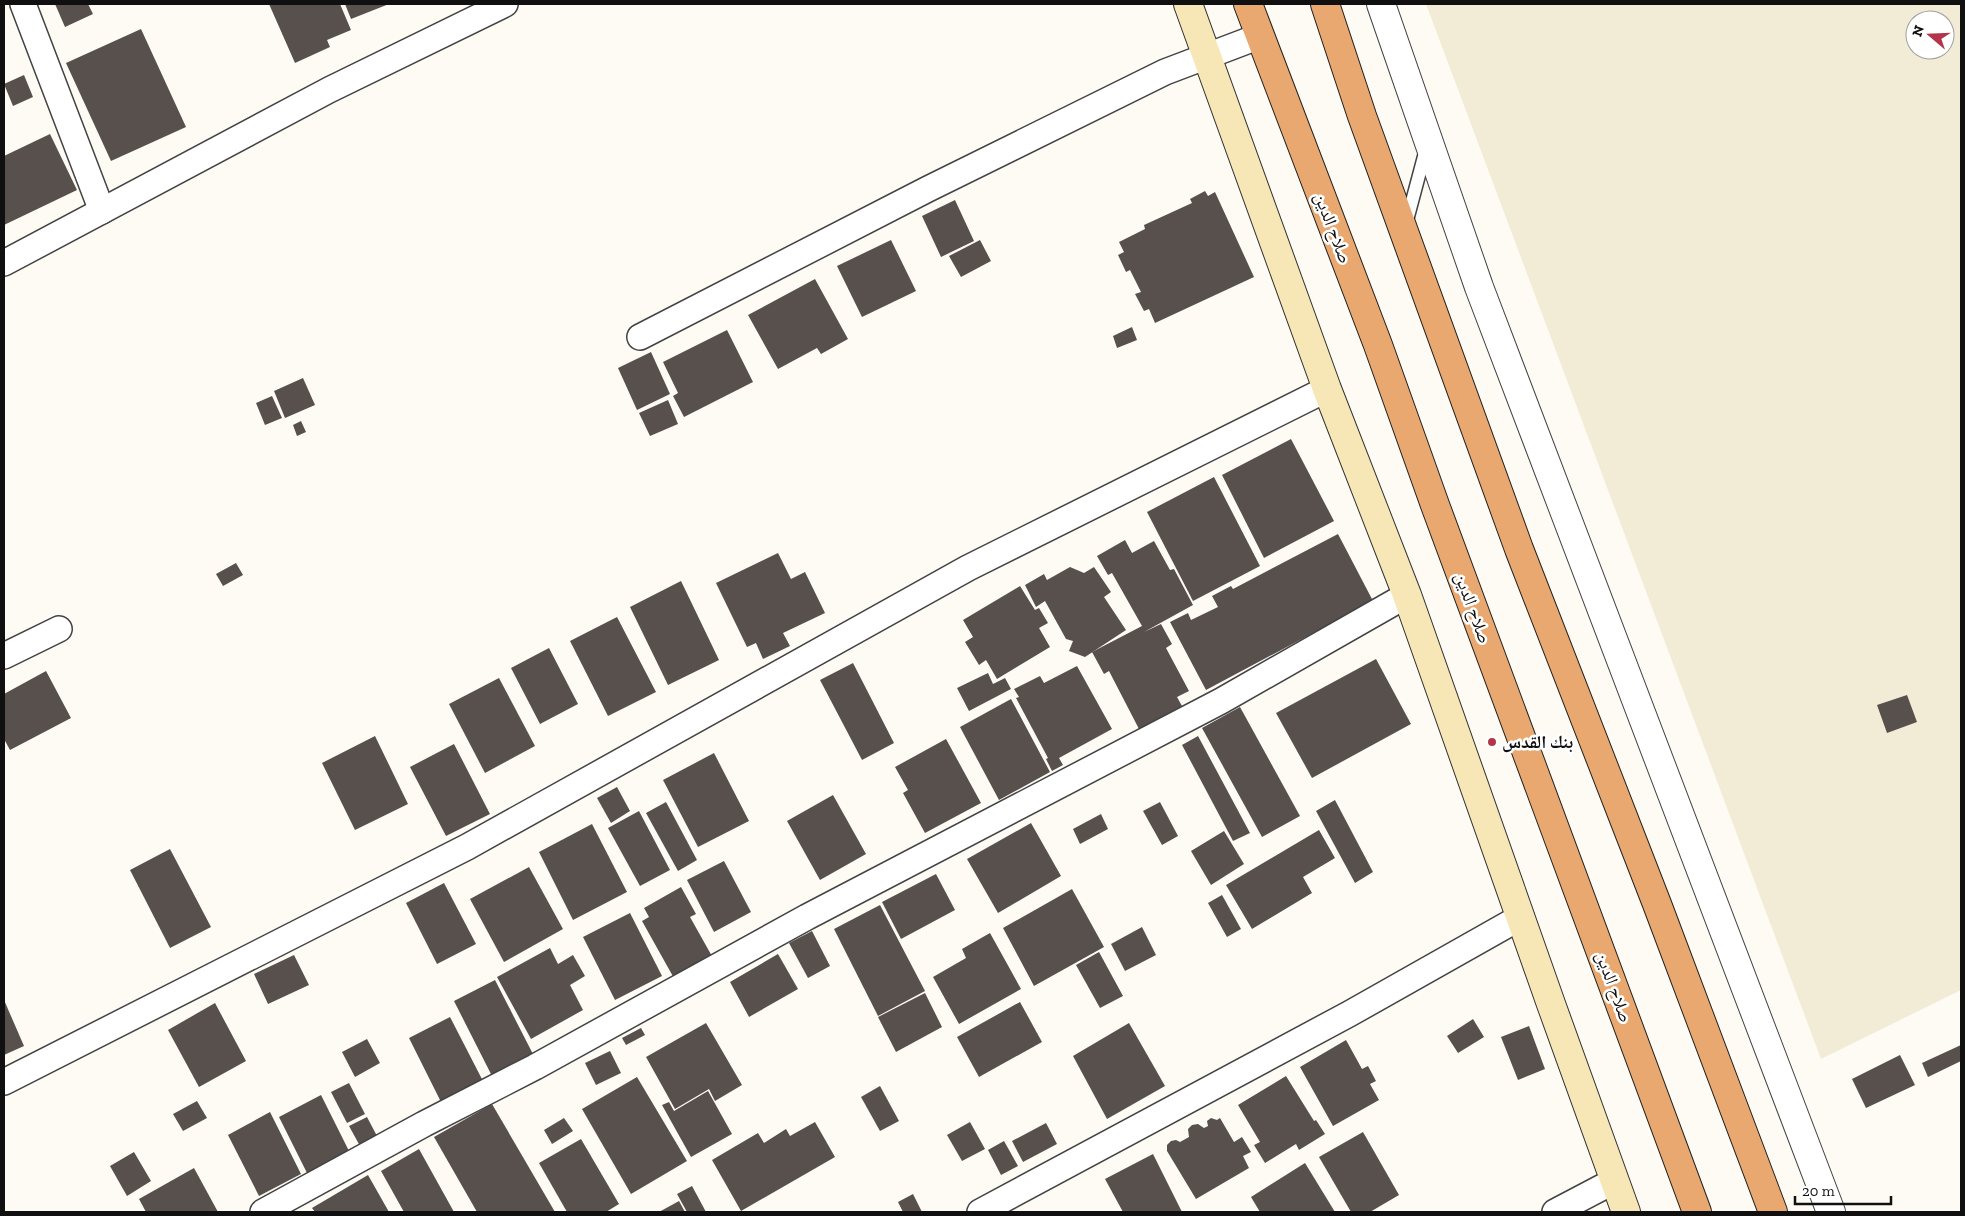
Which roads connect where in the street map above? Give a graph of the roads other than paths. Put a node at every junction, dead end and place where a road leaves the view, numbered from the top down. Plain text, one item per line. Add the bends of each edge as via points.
1 (23, 4) edge
2 (505, 4) edge
3 (1188, 4) edge
4 (1248, 4) edge
5 (1325, 4) edge
6 (1381, 4) edge
7 (1260, 36) junction
8 (1207, 58) junction
9 (1428, 139) junction
10 (102, 211) junction
11 (1404, 231) junction
12 (4, 263) edge
13 (640, 337) dead end
14 (1327, 389) junction
15 (1407, 595) junction
16 (59, 629) dead end
17 (4, 656) edge
18 (1521, 917) junction
19 (4, 1082) edge
20 (1614, 1181) junction
21 (263, 1212) edge
22 (980, 1212) edge
23 (1554, 1212) edge
24 (1626, 1212) edge
25 (1698, 1212) edge
26 (1773, 1212) edge
27 (1831, 1212) edge

1 - 10 street
2 - 10 street via 329,90
3 - 8 main road
4 - 7 highway, صلاح الدين
5 - 11 highway
6 - 9 street
7 - 8 street
7 - 25 highway, صلاح الدين via 1378,345
8 - 13 street via 1147,80
8 - 14 main road
9 - 11 lane
9 - 27 street via 1479,287
10 - 12 street
11 - 26 highway via 1519,548
14 - 15 main road
14 - 19 street via 968,568 467,847
15 - 18 main road
15 - 21 street via 1221,701 807,917
16 - 17 street
18 - 20 main road
18 - 22 street via 1349,1014
20 - 23 street
20 - 24 main road

